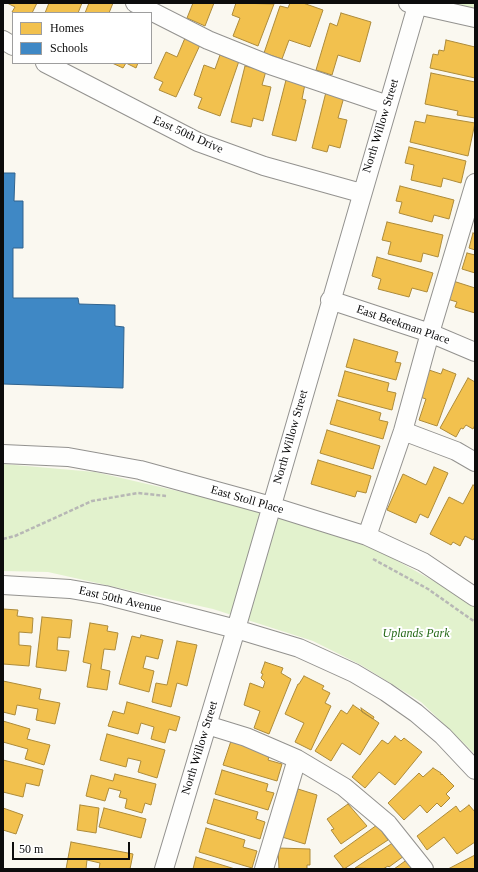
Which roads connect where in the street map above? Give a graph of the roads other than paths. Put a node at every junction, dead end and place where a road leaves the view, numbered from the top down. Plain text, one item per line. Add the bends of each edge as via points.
1 (135, 3) edge
2 (412, 4) edge
3 (475, 18) edge
4 (3, 40) edge
5 (12, 45) edge
6 (47, 64) edge
7 (388, 105) junction
8 (475, 183) edge
9 (361, 193) junction
10 (330, 300) junction
11 (430, 333) junction
12 (475, 352) edge
13 (403, 431) junction
14 (3, 454) edge
15 (475, 462) edge
16 (271, 506) junction
17 (367, 536) junction
18 (3, 585) edge
19 (475, 597) edge
20 (236, 629) junction
21 (207, 725) junction
22 (297, 758) junction
23 (475, 770) edge
24 (164, 869) edge
25 (264, 869) edge
26 (424, 869) edge

1 - 7 street via 208,40 270,66
2 - 3 street
2 - 7 street, North Willow Street
4 - 5 street
6 - 9 street, East 50th Drive via 198,142 264,166
7 - 9 street, North Willow Street
8 - 11 street
9 - 10 street, North Willow Street
10 - 11 street, East Beekman Place
10 - 16 street, North Willow Street
11 - 12 street, East Beekman Place
11 - 13 street
13 - 15 street via 456,451
13 - 17 street
14 - 16 street, East Stoll Place via 68,457 140,470
16 - 17 street, East Stoll Place
16 - 20 street, North Willow Street
17 - 19 street, East Stoll Place via 423,562
18 - 20 street, East 50th Avenue via 94,592
20 - 21 street, North Willow Street
20 - 23 street, East 50th Avenue via 299,648 354,673 416,713
21 - 22 street via 246,737
21 - 24 street, North Willow Street
22 - 25 street
22 - 26 street via 344,787 388,824

